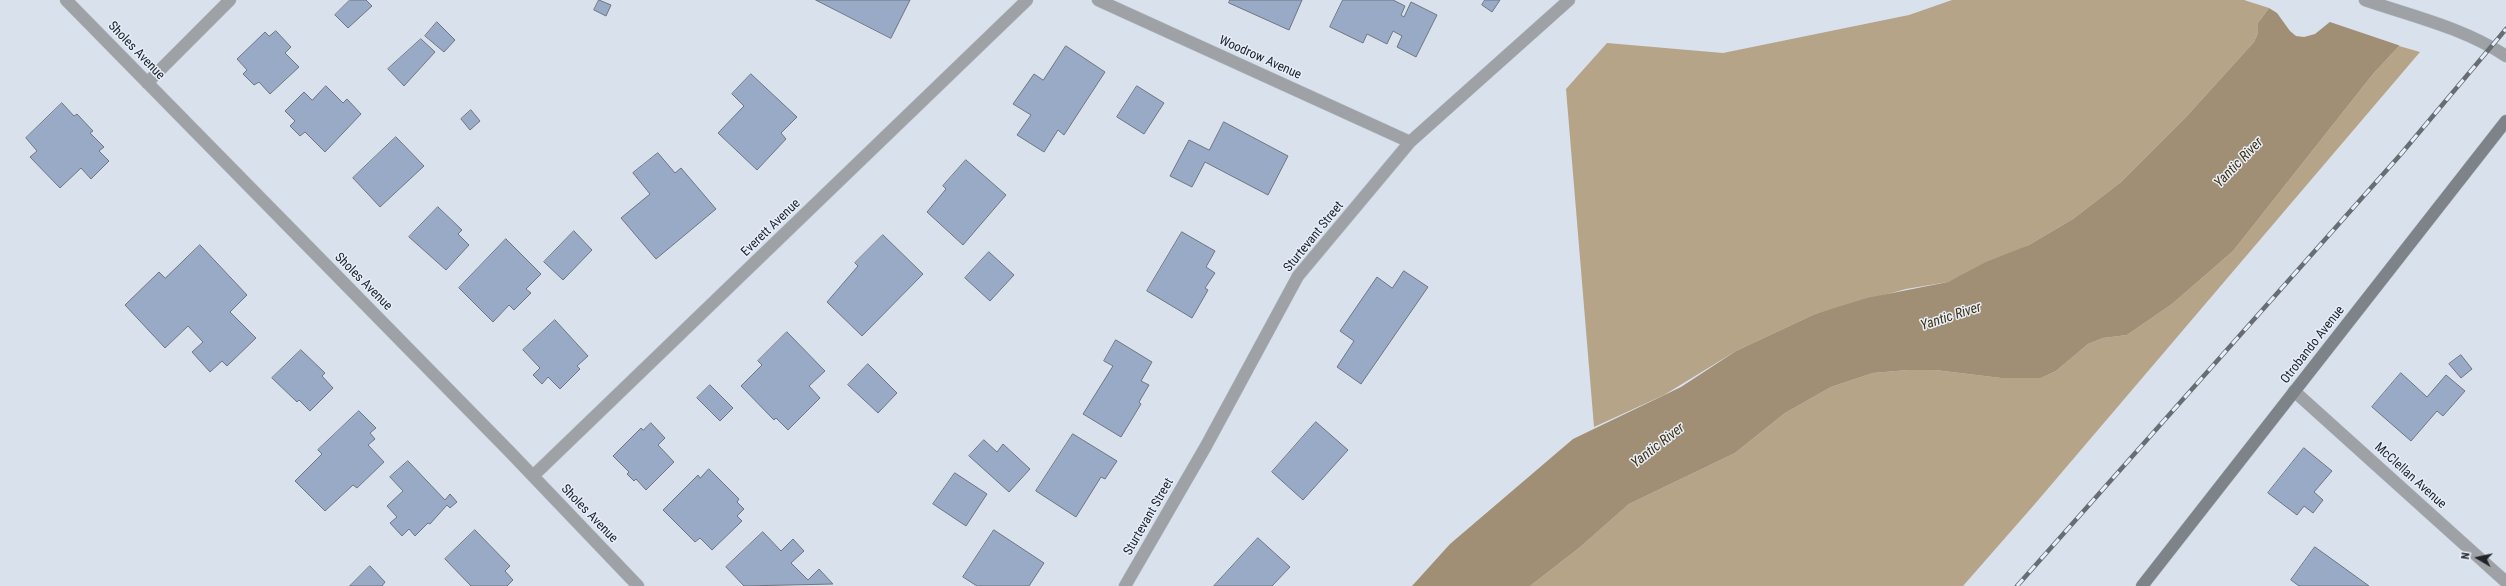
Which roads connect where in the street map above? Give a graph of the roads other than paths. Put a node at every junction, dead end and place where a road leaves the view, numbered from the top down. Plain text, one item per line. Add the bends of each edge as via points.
1 (66, 0) edge
2 (230, 0) edge
3 (1027, 0) edge
4 (1098, 0) edge
5 (1569, 0) edge
6 (2365, 0) edge
7 (2506, 56) edge
8 (147, 83) junction
9 (2506, 121) edge
10 (1410, 142) junction
11 (2294, 391) junction
12 (533, 476) junction
13 (2506, 582) edge
14 (638, 586) edge
15 (1126, 586) edge
16 (2142, 586) edge

1 - 8 street, Sholes Avenue
2 - 8 street
3 - 12 street, Everett Avenue
4 - 10 street, Woodrow Avenue
5 - 10 street, Sturtevant Street
6 - 7 street via 2475,39
8 - 12 street, Sholes Avenue
9 - 11 street, Otrobando Avenue
10 - 15 street, Sturtevant Street via 1298,276 1206,446
11 - 13 street, McClellan Avenue
11 - 16 street, Otrobando Avenue
12 - 14 street, Sholes Avenue

